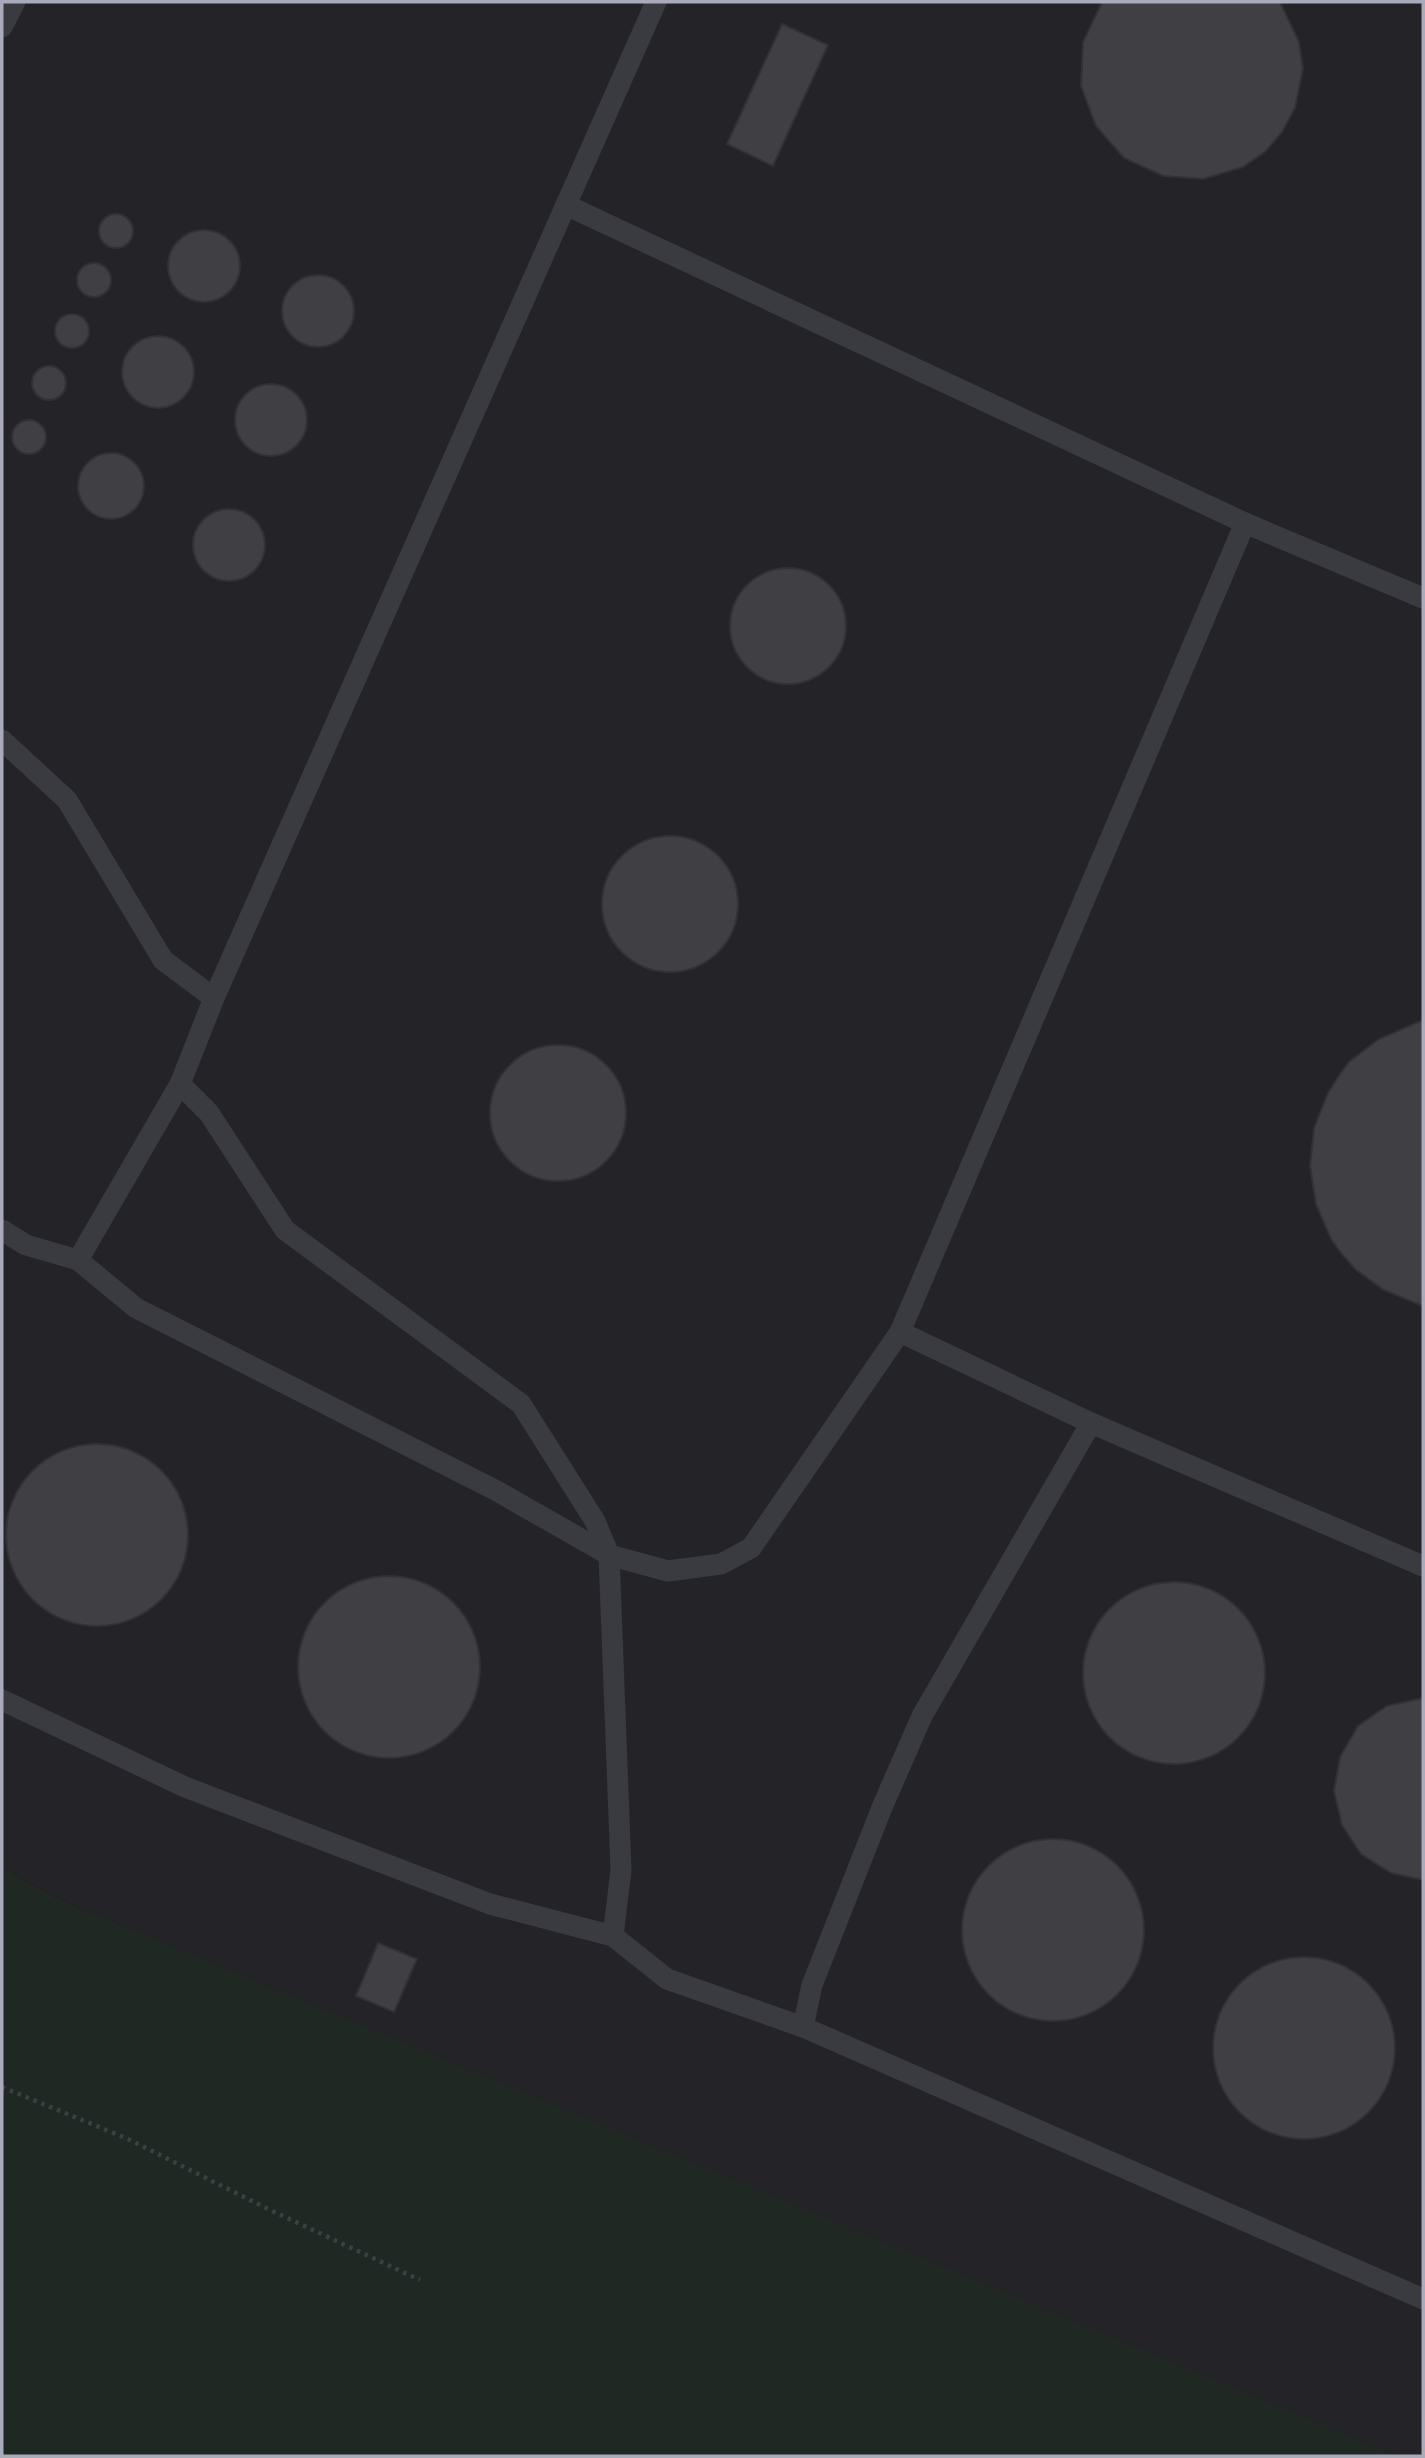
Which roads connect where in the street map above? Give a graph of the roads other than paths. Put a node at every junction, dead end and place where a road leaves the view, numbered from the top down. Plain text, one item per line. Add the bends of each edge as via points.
1 (15, 2) edge
2 (655, 2) edge
3 (2, 27) edge
4 (566, 205) junction
5 (1245, 523) junction
6 (1423, 598) edge
7 (2, 740) edge
8 (214, 998) junction
9 (180, 1084) junction
10 (2, 1230) edge
11 (78, 1260) junction
12 (900, 1332) junction
13 (1091, 1423) junction
14 (609, 1555) junction
15 (1423, 1566) edge
16 (2, 1700) edge
17 (612, 1936) junction
18 (803, 2027) junction
19 (1423, 2299) edge

1 - 3 lane
2 - 4 lane
4 - 5 lane
4 - 8 lane
5 - 6 lane
5 - 12 lane
7 - 8 lane via 67,800 163,960
8 - 9 lane
9 - 11 lane
9 - 14 lane via 209,1113 285,1230 521,1404 595,1521
10 - 11 lane via 26,1245
11 - 14 lane via 136,1308 497,1491
12 - 13 lane
12 - 14 lane via 751,1548 721,1564 668,1571
13 - 15 lane
13 - 18 lane via 922,1716 812,1984
14 - 17 lane via 621,1870
16 - 17 lane via 185,1787 490,1904
17 - 18 lane via 667,1979
18 - 19 lane

